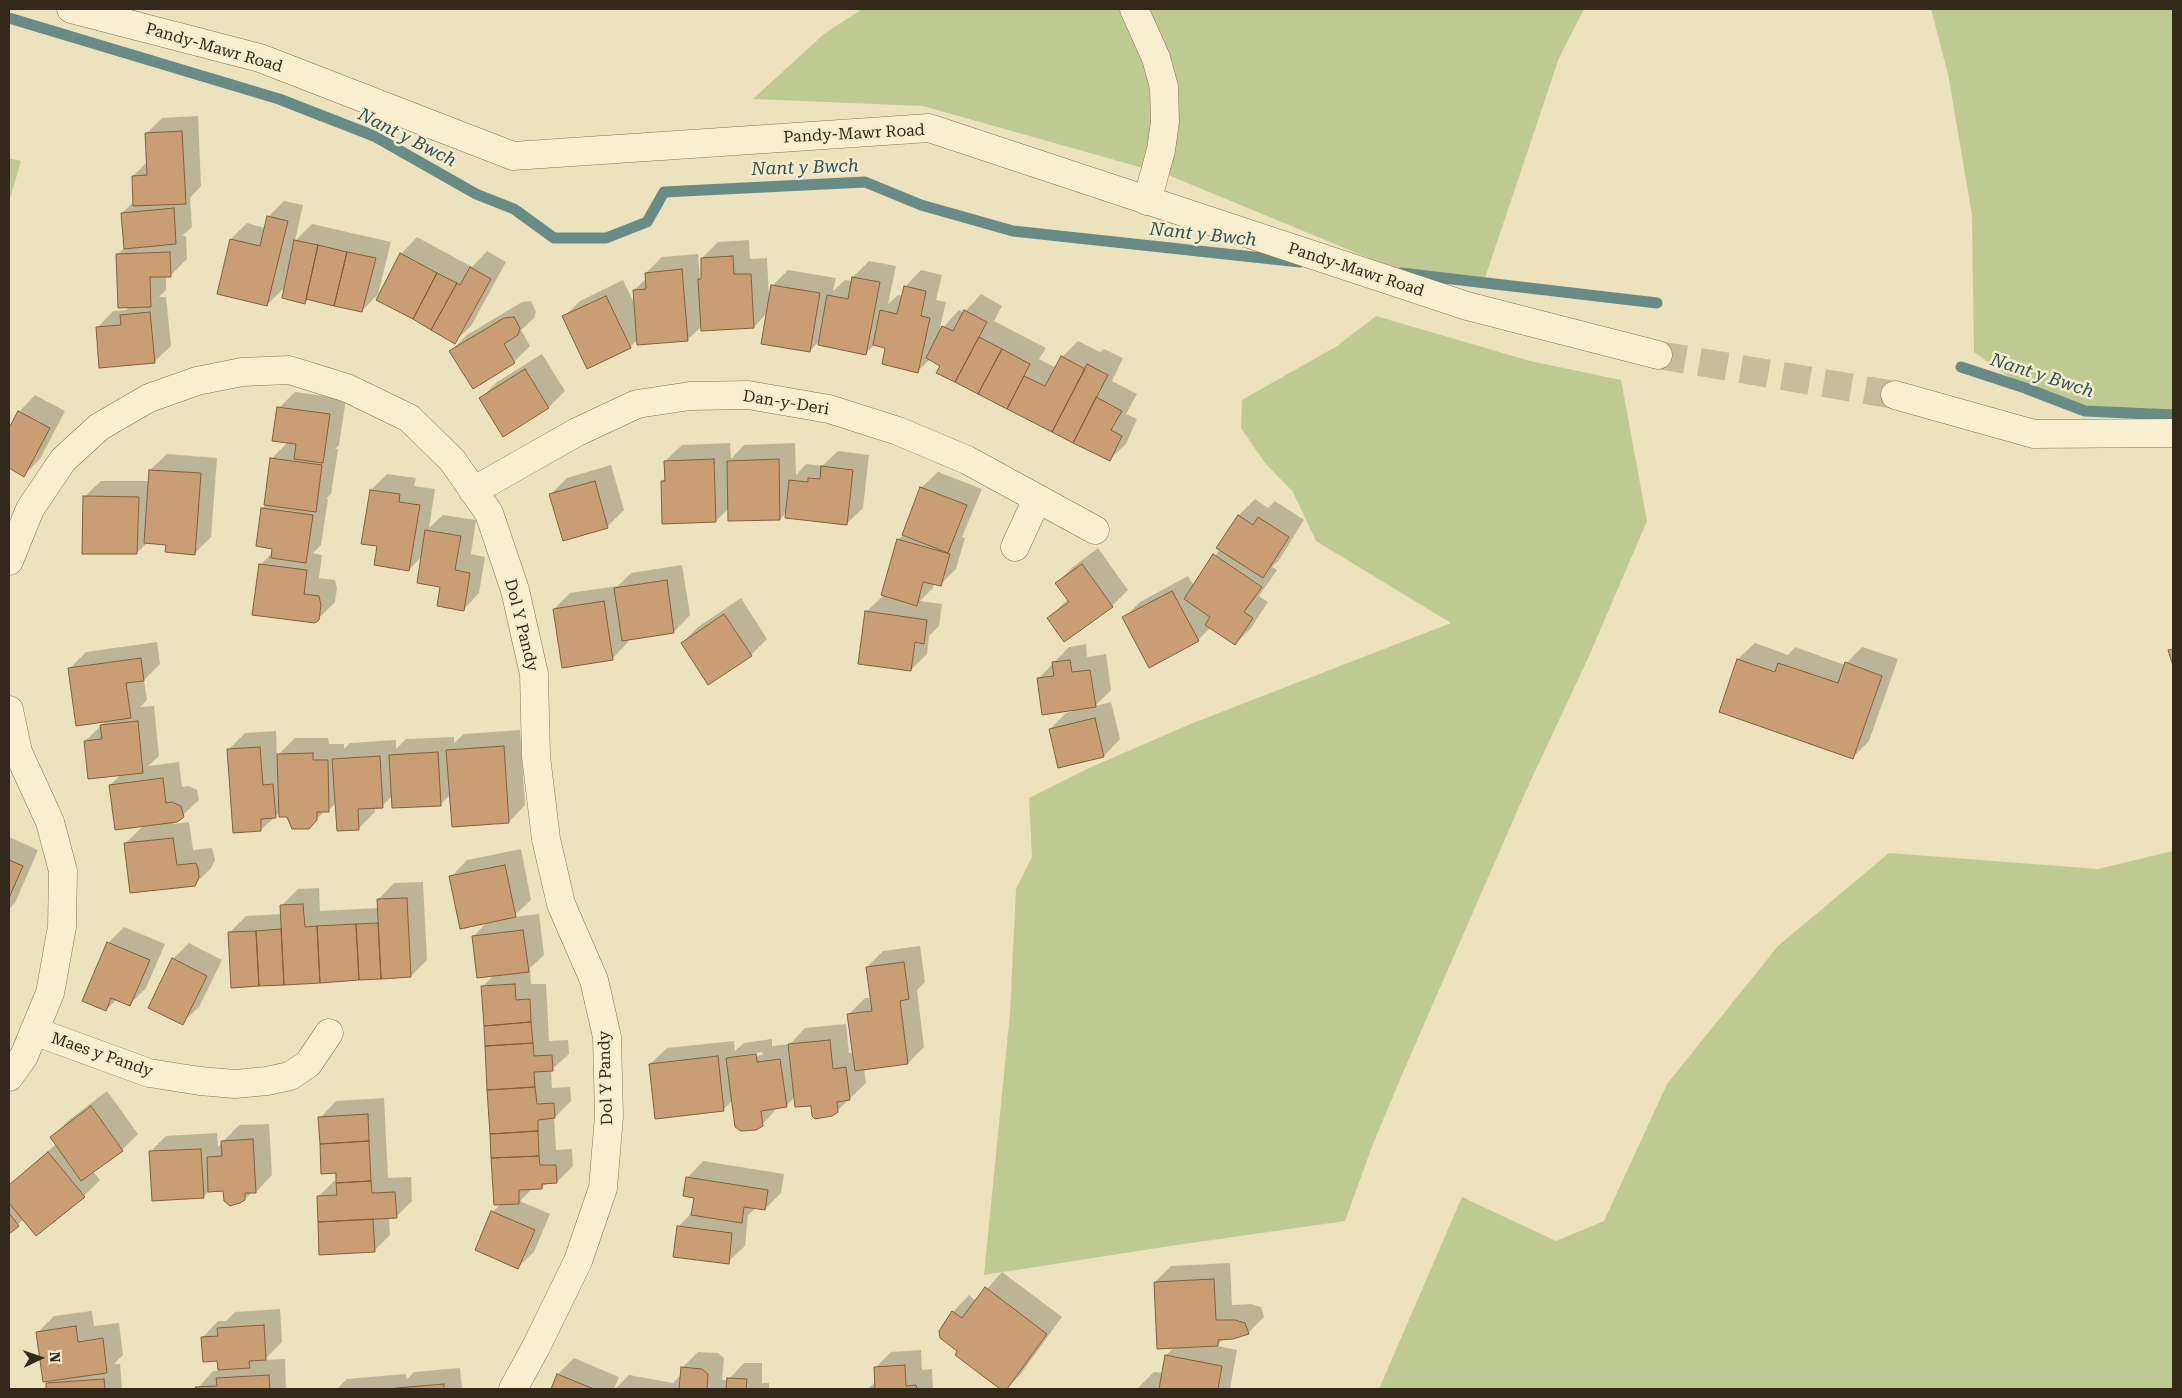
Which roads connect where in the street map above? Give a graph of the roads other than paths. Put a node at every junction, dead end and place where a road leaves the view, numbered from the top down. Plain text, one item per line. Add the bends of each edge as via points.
1 (71, 9) edge
2 (1134, 9) edge
3 (1147, 201) junction
4 (1658, 355) tunnel mouth
5 (1895, 395) tunnel mouth
6 (2173, 433) edge
7 (473, 491) junction
8 (1037, 498) junction
9 (1095, 530) dead end
10 (1015, 547) dead end
11 (9, 561) edge
12 (9, 710) edge
13 (34, 1031) junction
14 (329, 1033) dead end
15 (9, 1077) edge
16 (513, 1389) edge

1 - 3 street, Pandy-Mawr Road via 260,58 513,156 929,128
2 - 3 street via 1156,58 1164,87 1165,122 1161,150
3 - 4 street, Pandy-Mawr Road via 1467,306
5 - 6 street via 2034,434
7 - 8 street, Dan-y-Deri via 577,432 637,404 690,396 748,395 829,409 898,430 967,460
7 - 11 street, Dol Y Pandy via 452,460 409,418 348,388 289,370 242,372 148,398 99,426 63,460 35,501
7 - 16 street, Dol Y Pandy via 489,513 515,590 534,674 536,756 546,839 562,904 594,980 607,1037 609,1116 603,1188 578,1261
8 - 9 street, Dan-y-Deri
8 - 10 street
12 - 13 street via 18,752 50,822 63,871 62,928 50,993
13 - 14 street, Maes y Pandy via 149,1073 235,1084 290,1076 308,1064
13 - 15 street via 24,1056

